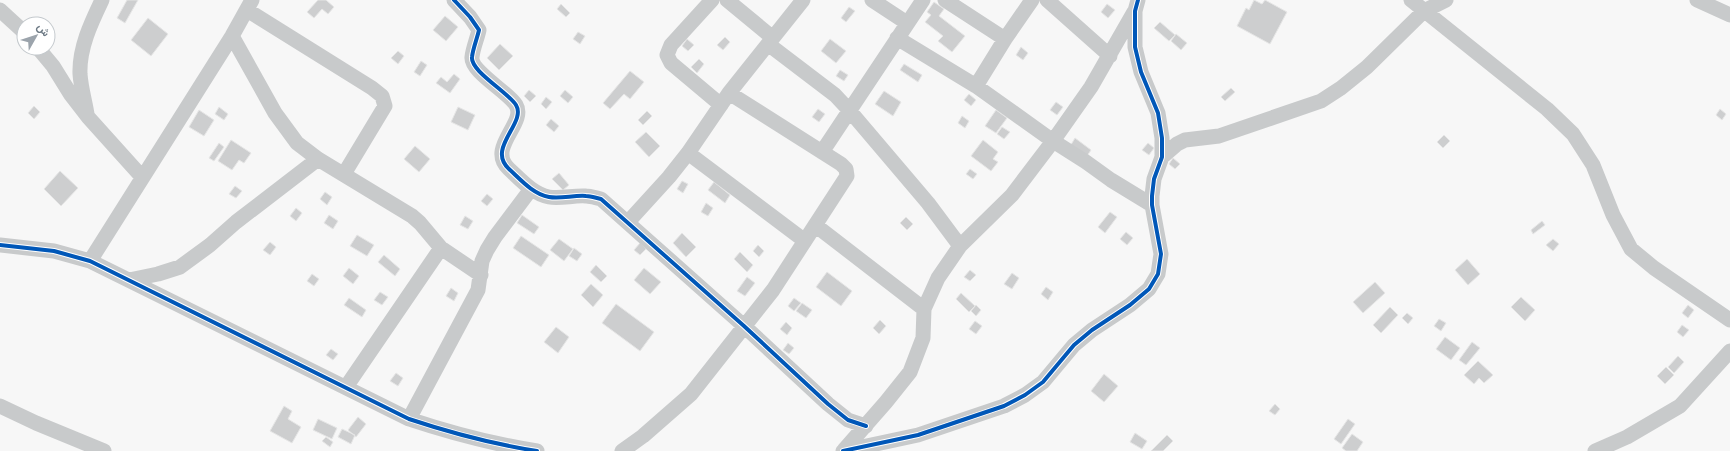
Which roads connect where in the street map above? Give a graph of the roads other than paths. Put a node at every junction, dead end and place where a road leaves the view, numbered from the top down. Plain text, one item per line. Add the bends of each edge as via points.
1 (102, 0) edge
2 (454, 0) edge
3 (712, 0) edge
4 (727, 0) edge
5 (803, 0) edge
6 (872, 0) edge
7 (923, 0) edge
8 (945, 0) edge
9 (1032, 0) edge
10 (1047, 0) edge
11 (1411, 0) edge
12 (1446, 0) edge
13 (1697, 0) edge
14 (250, 5) edge
15 (1136, 5) edge
16 (0, 10) edge
17 (1424, 11) junction
18 (1730, 15) edge
19 (907, 23) junction
20 (16, 25) edge
21 (232, 36) junction
22 (897, 38) junction
23 (1005, 39) junction
24 (771, 41) junction
25 (45, 56) edge
26 (1110, 56) junction
27 (976, 86) junction
28 (725, 99) junction
29 (850, 110) junction
30 (88, 117) junction
31 (1053, 141) junction
32 (822, 152) junction
33 (688, 153) junction
34 (1162, 158) junction
35 (318, 159) junction
36 (344, 174) junction
37 (142, 177) junction
38 (531, 189) junction
39 (1152, 205) junction
40 (628, 222) junction
41 (815, 225) junction
42 (805, 240) junction
43 (0, 245) edge
44 (960, 246) junction
45 (441, 248) junction
46 (90, 261) junction
47 (481, 275) junction
48 (129, 280) junction
49 (924, 309) junction
50 (1730, 320) edge
51 (744, 326) junction
52 (1730, 351) edge
53 (346, 387) junction
54 (0, 406) edge
55 (409, 419) junction
56 (866, 426) junction
57 (104, 451) edge
58 (537, 451) edge
59 (622, 451) edge
60 (843, 451) edge
61 (1595, 451) edge

1 - 30 street via 81,56 80,74
2 - 38 street via 478,30 472,58 475,67 518,107 518,116 505,139 502,156 507,167
3 - 28 street via 671,44 667,55 670,63
4 - 24 street
5 - 24 street
6 - 19 street
7 - 19 street
8 - 23 street
9 - 23 street
10 - 26 street
11 - 17 street
12 - 17 street
13 - 18 street
14 - 21 street
14 - 36 street via 382,96 385,106
15 - 26 street
15 - 34 street via 1135,47 1141,72 1158,113
16 - 20 street
17 - 34 street via 1367,67 1321,101 1219,136 1185,140
17 - 50 street via 1547,109 1573,134 1593,165 1613,215 1631,249 1654,268
19 - 22 street
21 - 35 street via 275,113 297,143
21 - 37 street
22 - 27 street
22 - 29 street
23 - 27 street
24 - 28 street
24 - 29 street
25 - 30 street
26 - 31 street
27 - 31 street
28 - 32 street
28 - 33 street
29 - 32 street
29 - 44 street via 928,203
30 - 37 street
31 - 39 street
31 - 44 street via 1012,195
32 - 41 street via 841,164 846,169 847,176
33 - 40 street
33 - 42 street
34 - 39 street via 1154,179
35 - 36 street
35 - 48 street via 180,267
36 - 45 street via 412,216
37 - 46 street
38 - 40 street via 550,197 586,196 601,199
38 - 47 street via 495,237 482,261
39 - 60 street via 1161,254 1158,274 1148,290 1074,345 1043,382 1004,406 918,435
40 - 51 street
41 - 42 street
41 - 49 street
42 - 51 street via 773,290
43 - 46 street via 54,251
44 - 49 street via 938,278
45 - 47 street
45 - 53 street
46 - 48 street
47 - 55 street via 478,290
48 - 53 street
49 - 56 street via 923,338 910,372
51 - 56 street via 828,404 848,420
51 - 59 street via 691,394
52 - 61 street via 1680,406 1628,437
53 - 55 street
54 - 57 street
55 - 58 street via 493,444
56 - 60 street

